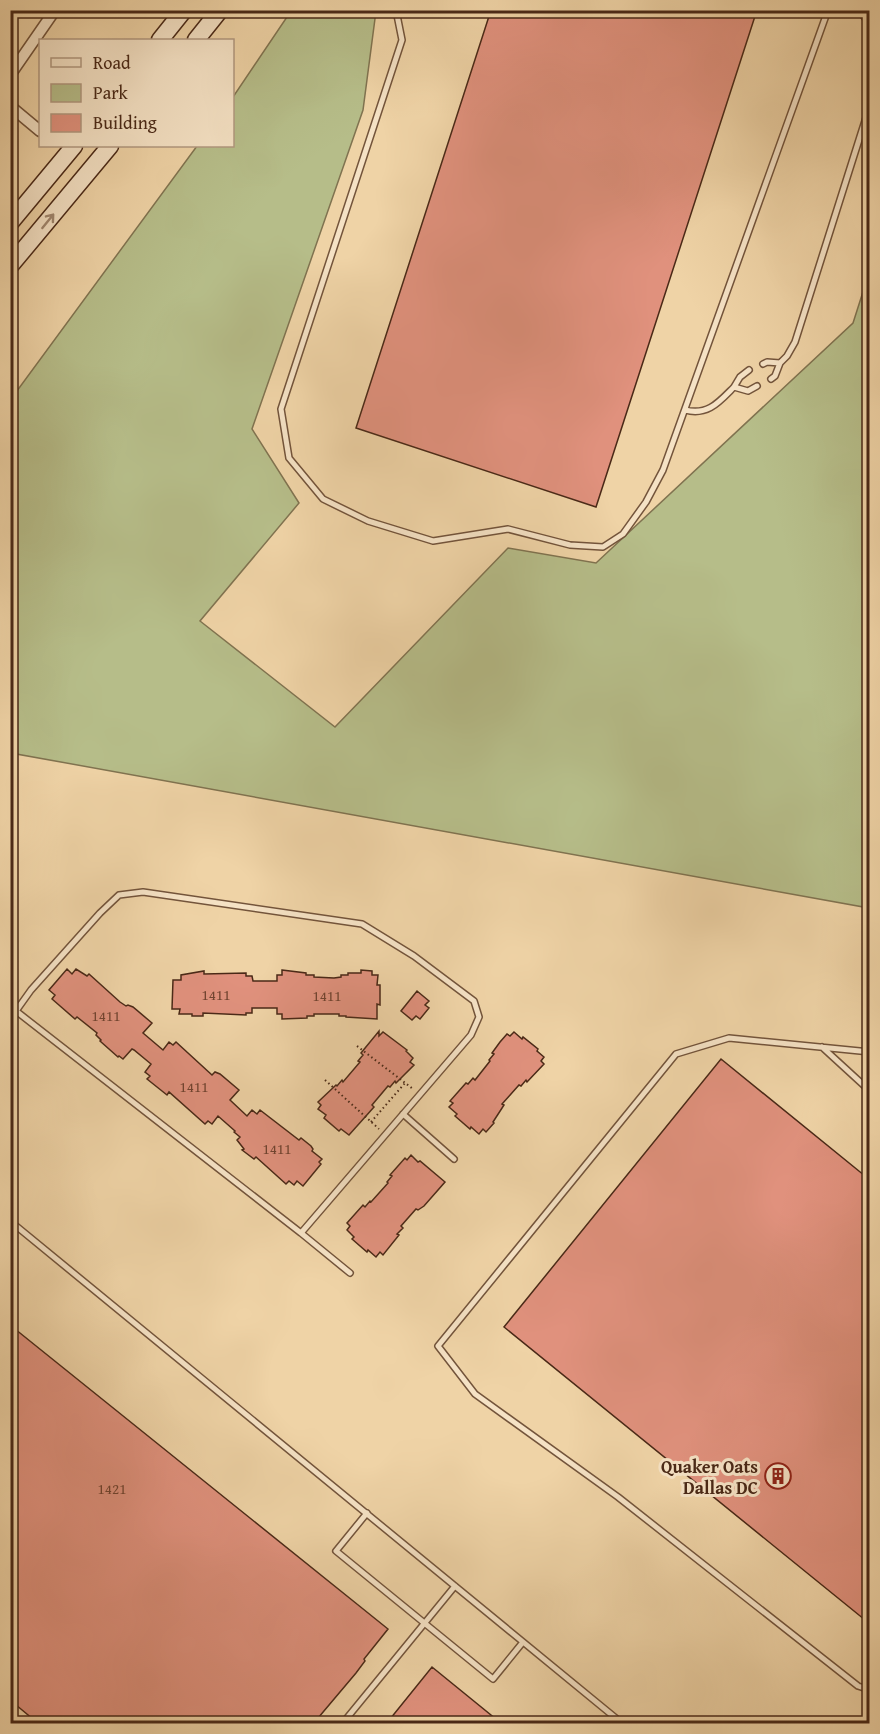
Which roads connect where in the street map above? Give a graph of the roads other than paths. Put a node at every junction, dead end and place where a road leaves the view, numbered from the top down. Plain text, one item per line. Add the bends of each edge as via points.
1 (55, 10) edge
2 (184, 10) edge
3 (220, 10) edge
4 (396, 10) edge
5 (828, 10) edge
6 (860, 10) edge
7 (870, 26) edge
8 (161, 39) edge
9 (197, 39) edge
10 (10, 75) edge
11 (870, 105) edge
12 (10, 106) edge
13 (39, 130) edge
14 (109, 147) edge
15 (66, 148) edge
16 (10, 223) edge
17 (10, 266) edge
18 (780, 363) junction
19 (763, 364) dead end
20 (749, 370) dead end
21 (771, 379) dead end
22 (734, 387) junction
23 (757, 387) dead end
24 (685, 410) junction
25 (13, 1010) edge
26 (822, 1047) junction
27 (870, 1052) edge
28 (870, 1090) edge
29 (403, 1114) junction
30 (454, 1159) dead end
31 (10, 1221) edge
32 (301, 1233) junction
33 (350, 1273) dead end
34 (367, 1514) junction
35 (454, 1586) junction
36 (424, 1623) junction
37 (523, 1642) junction
38 (870, 1690) edge
39 (342, 1724) edge
40 (623, 1724) edge

1 - 10 street
2 - 8 main road
3 - 9 main road
4 - 24 lane via 402,40 281,409 289,458 323,500 368,521 433,541 508,529 570,545 603,547 623,534 646,502 663,470
5 - 24 lane
6 - 7 lane
11 - 18 lane via 795,342
12 - 13 street
17 -> 14 main road
15 - 16 main road
18 - 19 lane
18 - 21 lane
20 - 22 lane
22 - 23 lane via 748,391
22 - 24 lane via 714,407 696,413
25 - 29 lane via 119,895 143,892 362,924 414,956 474,1001 479,1017 471,1035
25 - 32 lane
26 - 27 lane
26 - 28 lane
26 - 38 lane via 729,1038 676,1054 438,1347 476,1394 618,1497 858,1686
29 - 30 lane
29 - 32 lane
31 - 34 lane
32 - 33 lane
34 - 35 lane
34 - 36 lane via 336,1551
35 - 36 lane
35 - 37 lane
36 - 37 lane via 493,1679
36 - 39 lane
37 - 40 lane

